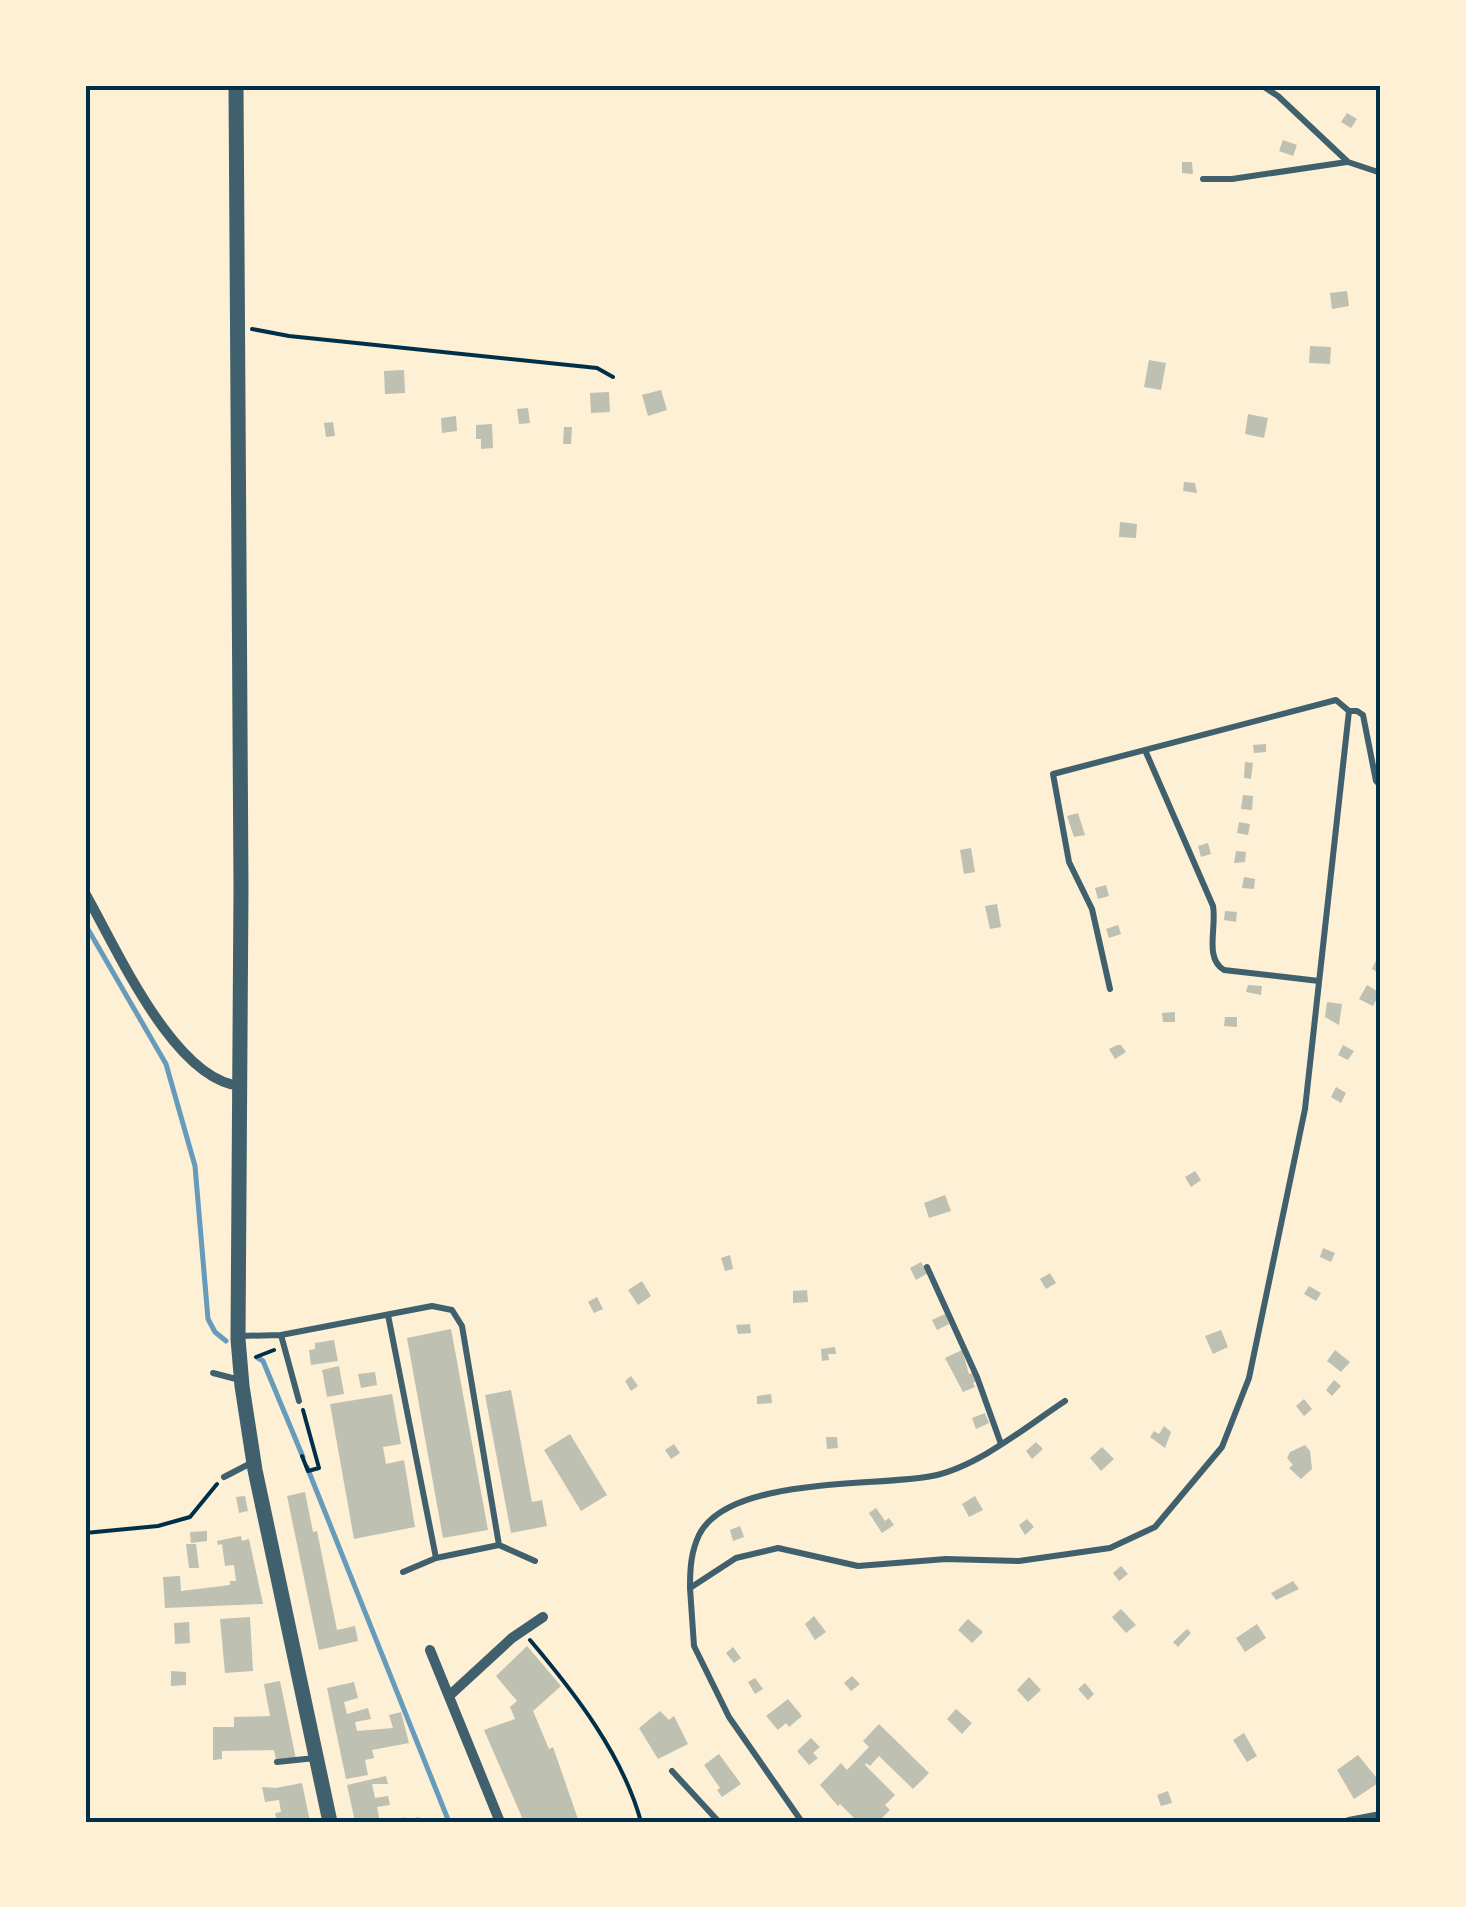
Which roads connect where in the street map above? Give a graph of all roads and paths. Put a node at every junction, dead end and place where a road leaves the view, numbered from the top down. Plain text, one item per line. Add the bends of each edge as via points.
1 (236, 85) edge
2 (1261, 85) edge
3 (1348, 162) junction
4 (1381, 172) edge
5 (1203, 179) dead end
6 (237, 326) junction
7 (613, 377) dead end
8 (1349, 711) junction
9 (1144, 750) junction
10 (1381, 786) edge
11 (85, 892) edge
12 (1319, 981) junction
13 (1110, 988) dead end
14 (241, 1086) junction
15 (927, 1266) dead end
16 (388, 1315) junction
17 (280, 1335) junction
18 (239, 1344) junction
19 (213, 1372) dead end
20 (242, 1380) junction
21 (1066, 1400) dead end
22 (299, 1401) joint
23 (1001, 1444) junction
24 (302, 1456) dead end
25 (255, 1466) junction
26 (224, 1476) joint
27 (85, 1533) edge
28 (498, 1545) junction
29 (436, 1558) junction
30 (535, 1561) dead end
31 (403, 1572) dead end
32 (690, 1588) junction
33 (543, 1618) dead end
34 (523, 1631) junction
35 (430, 1650) dead end
36 (449, 1696) junction
37 (316, 1758) junction
38 (277, 1762) dead end
39 (672, 1771) dead end
40 (1381, 1816) edge
41 (330, 1822) edge
42 (500, 1822) edge
43 (642, 1822) edge
44 (719, 1822) edge
45 (802, 1822) edge
46 (1349, 1822) edge

1 - 6 street
2 - 3 lane
3 - 4 lane
3 - 5 lane
6 - 7 path via 597,368
6 - 14 street
8 - 9 lane via 1336,700
8 - 10 lane via 1363,715
8 - 12 lane
9 - 12 lane via 1214,906 1216,965
9 - 13 lane via 1053,774 1069,862 1092,910
11 - 14 street via 173,1042 210,1077
12 - 32 lane via 1305,1108 1250,1378 1222,1448 1155,1527 1110,1548 1019,1561 858,1566 778,1548 736,1558
14 - 18 street
15 - 23 lane
16 - 17 lane
16 - 28 lane via 432,1306 452,1310 462,1326
16 - 29 lane
17 - 18 lane
17 - 22 lane
18 - 20 street
19 - 20 lane
20 - 25 street
21 - 23 lane
22 - 24 path via 319,1468 308,1471
23 - 32 lane via 933,1476 778,1492 733,1505 700,1532 690,1559
25 - 26 lane
25 - 37 street
26 - 27 path via 190,1517
28 - 29 lane
28 - 30 lane
29 - 31 lane
32 - 45 lane via 694,1646 729,1717
33 - 34 street
34 - 36 street
34 - 43 path via 606,1744
35 - 36 street
36 - 42 street
37 - 38 lane
37 - 41 street
39 - 44 lane
40 - 46 street

